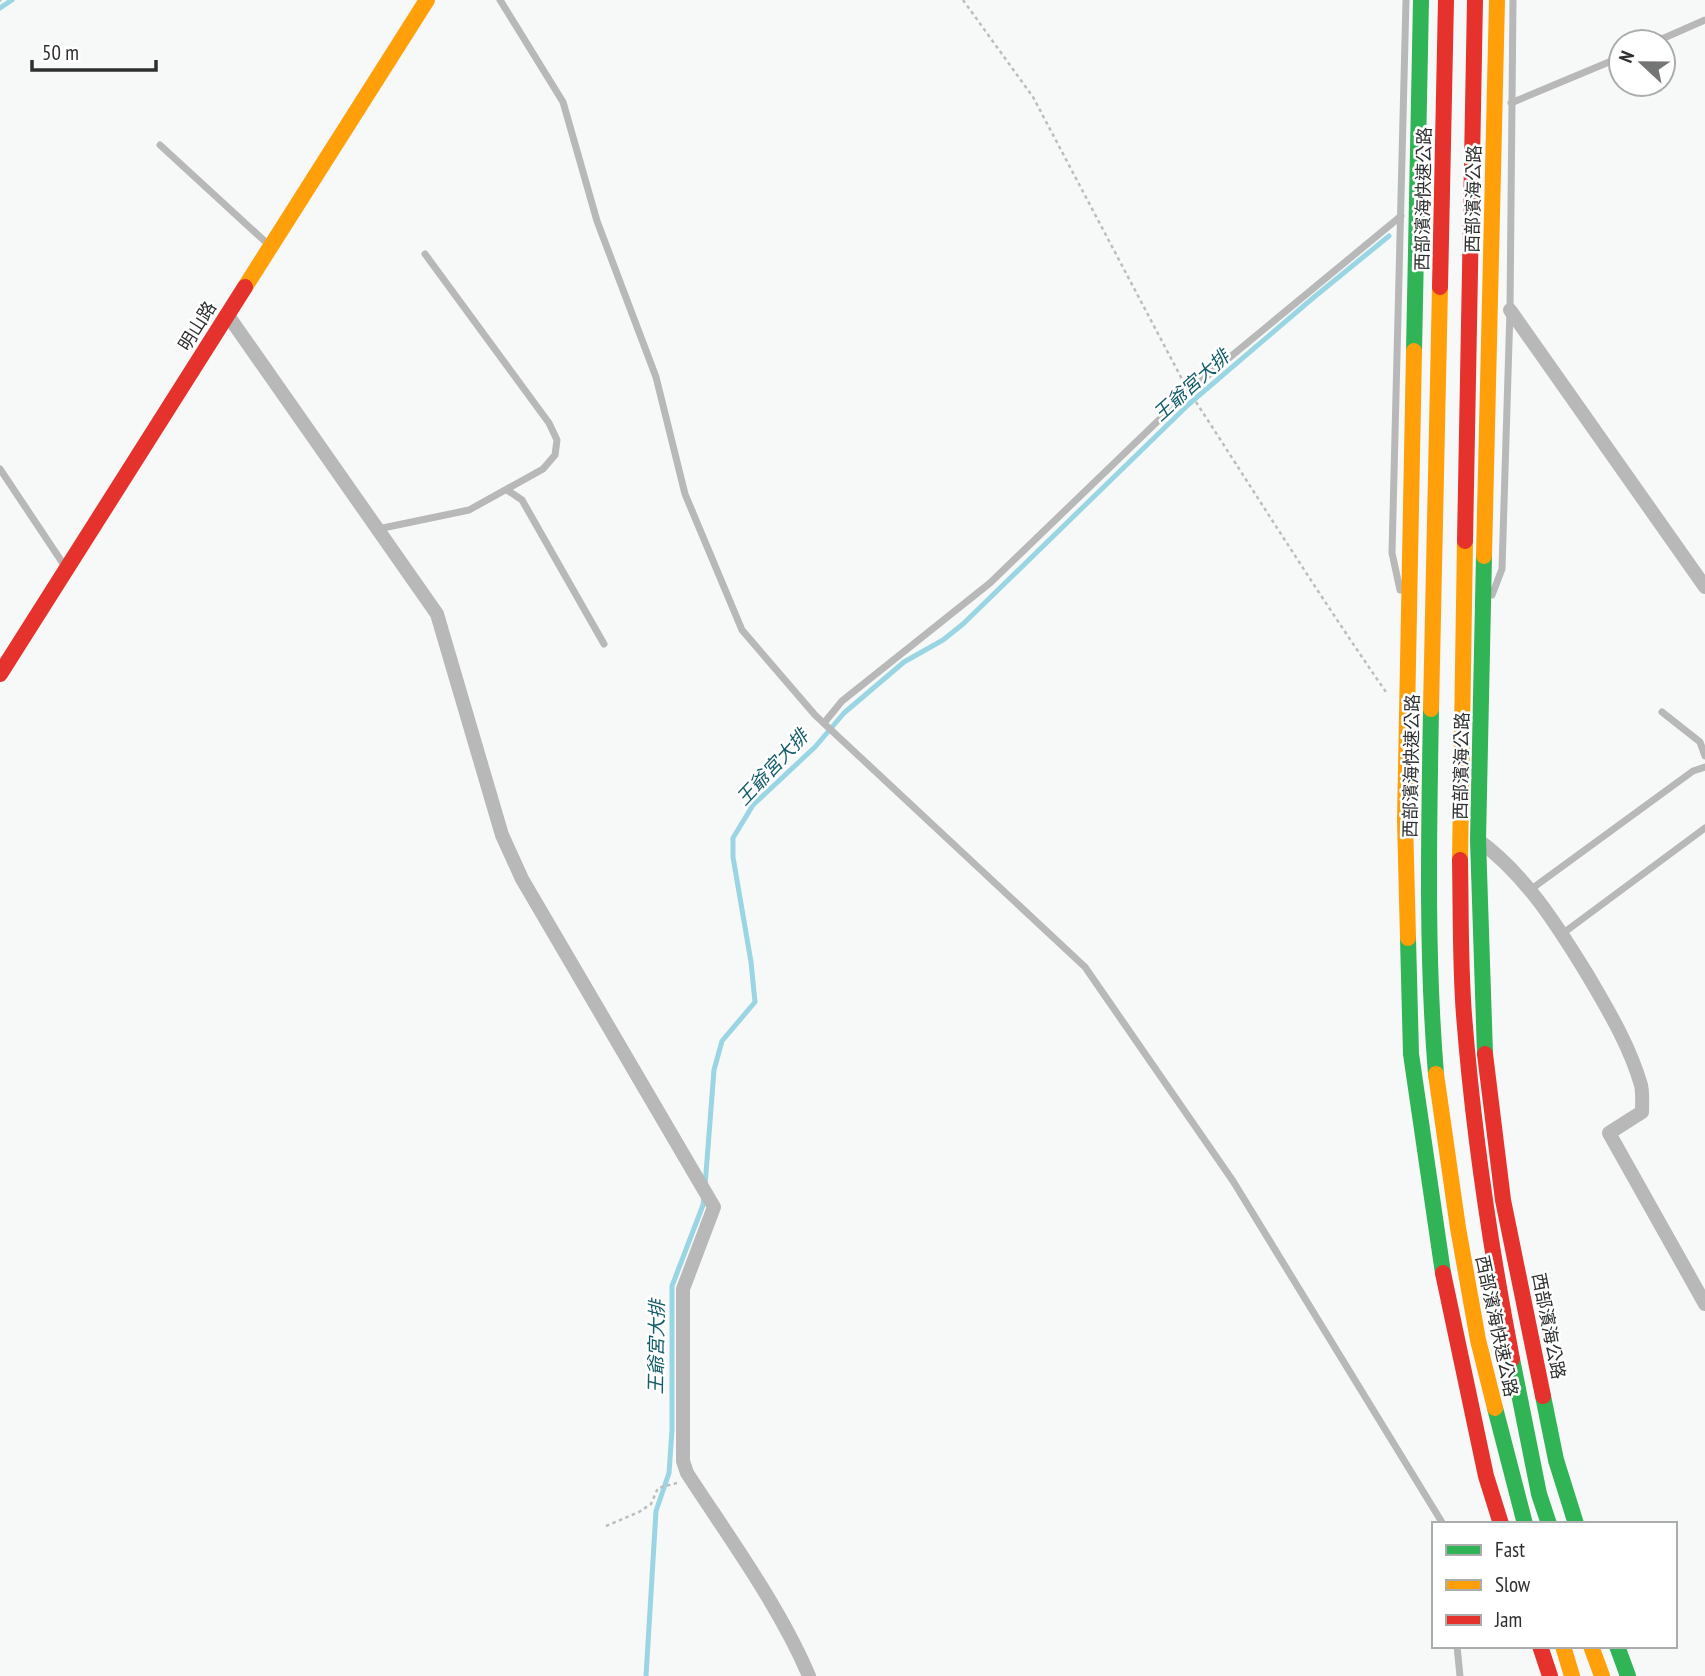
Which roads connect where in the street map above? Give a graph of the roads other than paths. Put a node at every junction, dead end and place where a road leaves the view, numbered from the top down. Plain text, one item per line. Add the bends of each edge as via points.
1 (428, 0) edge
2 (500, 0) edge
3 (1406, 0) edge
4 (1421, 0) edge
5 (1446, 0) edge
6 (1475, 0) edge
7 (1497, 0) edge
8 (1513, 0) edge
9 (1705, 20) edge
10 (1677, 32) edge
11 (1607, 63) edge
12 (1511, 103) junction
13 (160, 145) dead end
14 (1401, 216) junction
15 (270, 246) junction
16 (425, 254) dead end
17 (1510, 310) junction
18 (227, 314) junction
19 (0, 469) edge
20 (507, 490) junction
21 (377, 529) junction
22 (66, 569) junction
23 (1705, 587) edge
24 (1483, 615) junction
25 (1408, 622) junction
26 (604, 644) dead end
27 (0, 674) edge
28 (1662, 712) dead end
29 (825, 724) junction
30 (1705, 756) edge
31 (1705, 767) edge
32 (1705, 828) edge
33 (1478, 840) junction
34 (1530, 890) junction
35 (1562, 934) junction
36 (1705, 1304) edge
37 (1442, 1522) edge
38 (1500, 1522) edge
39 (1524, 1522) edge
40 (1548, 1522) edge
41 (1575, 1522) edge
42 (1457, 1648) edge
43 (1541, 1648) edge
44 (1564, 1648) edge
45 (1592, 1648) edge
46 (1618, 1648) edge
47 (809, 1676) edge
48 (1460, 1676) edge
49 (1550, 1676) edge
50 (1572, 1676) edge
51 (1602, 1676) edge
52 (1628, 1676) edge

1 - 15 main road, 明山路
2 - 29 lane via 563,102 597,221 656,377 685,494 742,630
3 - 14 lane
4 - 25 main road
5 - 39 main road, 西部濱海快速公路 via 1429,817 1431,1014 1437,1083 1478,1340
6 - 40 main road, 西部濱海快速公路 via 1459,842 1464,1012 1490,1235 1539,1494
7 - 24 main road, 西部濱海公路
8 - 12 lane
9 - 10 lane
11 - 12 lane
12 - 17 lane
13 - 15 lane
14 - 25 lane via 1392,553
14 - 29 lane via 1189,391 990,583 842,701
15 - 18 main road, 明山路
16 - 20 lane via 557,440 555,455 543,469
17 - 23 street
17 - 24 lane via 1502,569
18 - 21 street
18 - 22 main road, 明山路
19 - 22 lane
20 - 21 lane via 470,510
20 - 26 lane via 522,500
21 - 47 street via 437,614 502,835 522,879 714,1207 683,1289 683,1461
22 - 27 main road, 明山路
24 - 33 main road, 西部濱海公路
25 - 38 main road via 1405,820 1411,1054 1442,1269 1486,1476
28 - 30 lane via 1700,742
29 - 37 lane via 1085,967 1233,1181
31 - 34 lane via 1693,771
32 - 35 lane
33 - 34 street
33 - 41 main road, 西部濱海公路 via 1485,1060 1503,1200 1556,1460
34 - 35 street
35 - 36 street via 1619,1028 1642,1088 1642,1112 1609,1133
42 - 48 lane
43 - 49 main road
44 - 50 main road
45 - 51 main road
46 - 52 main road

